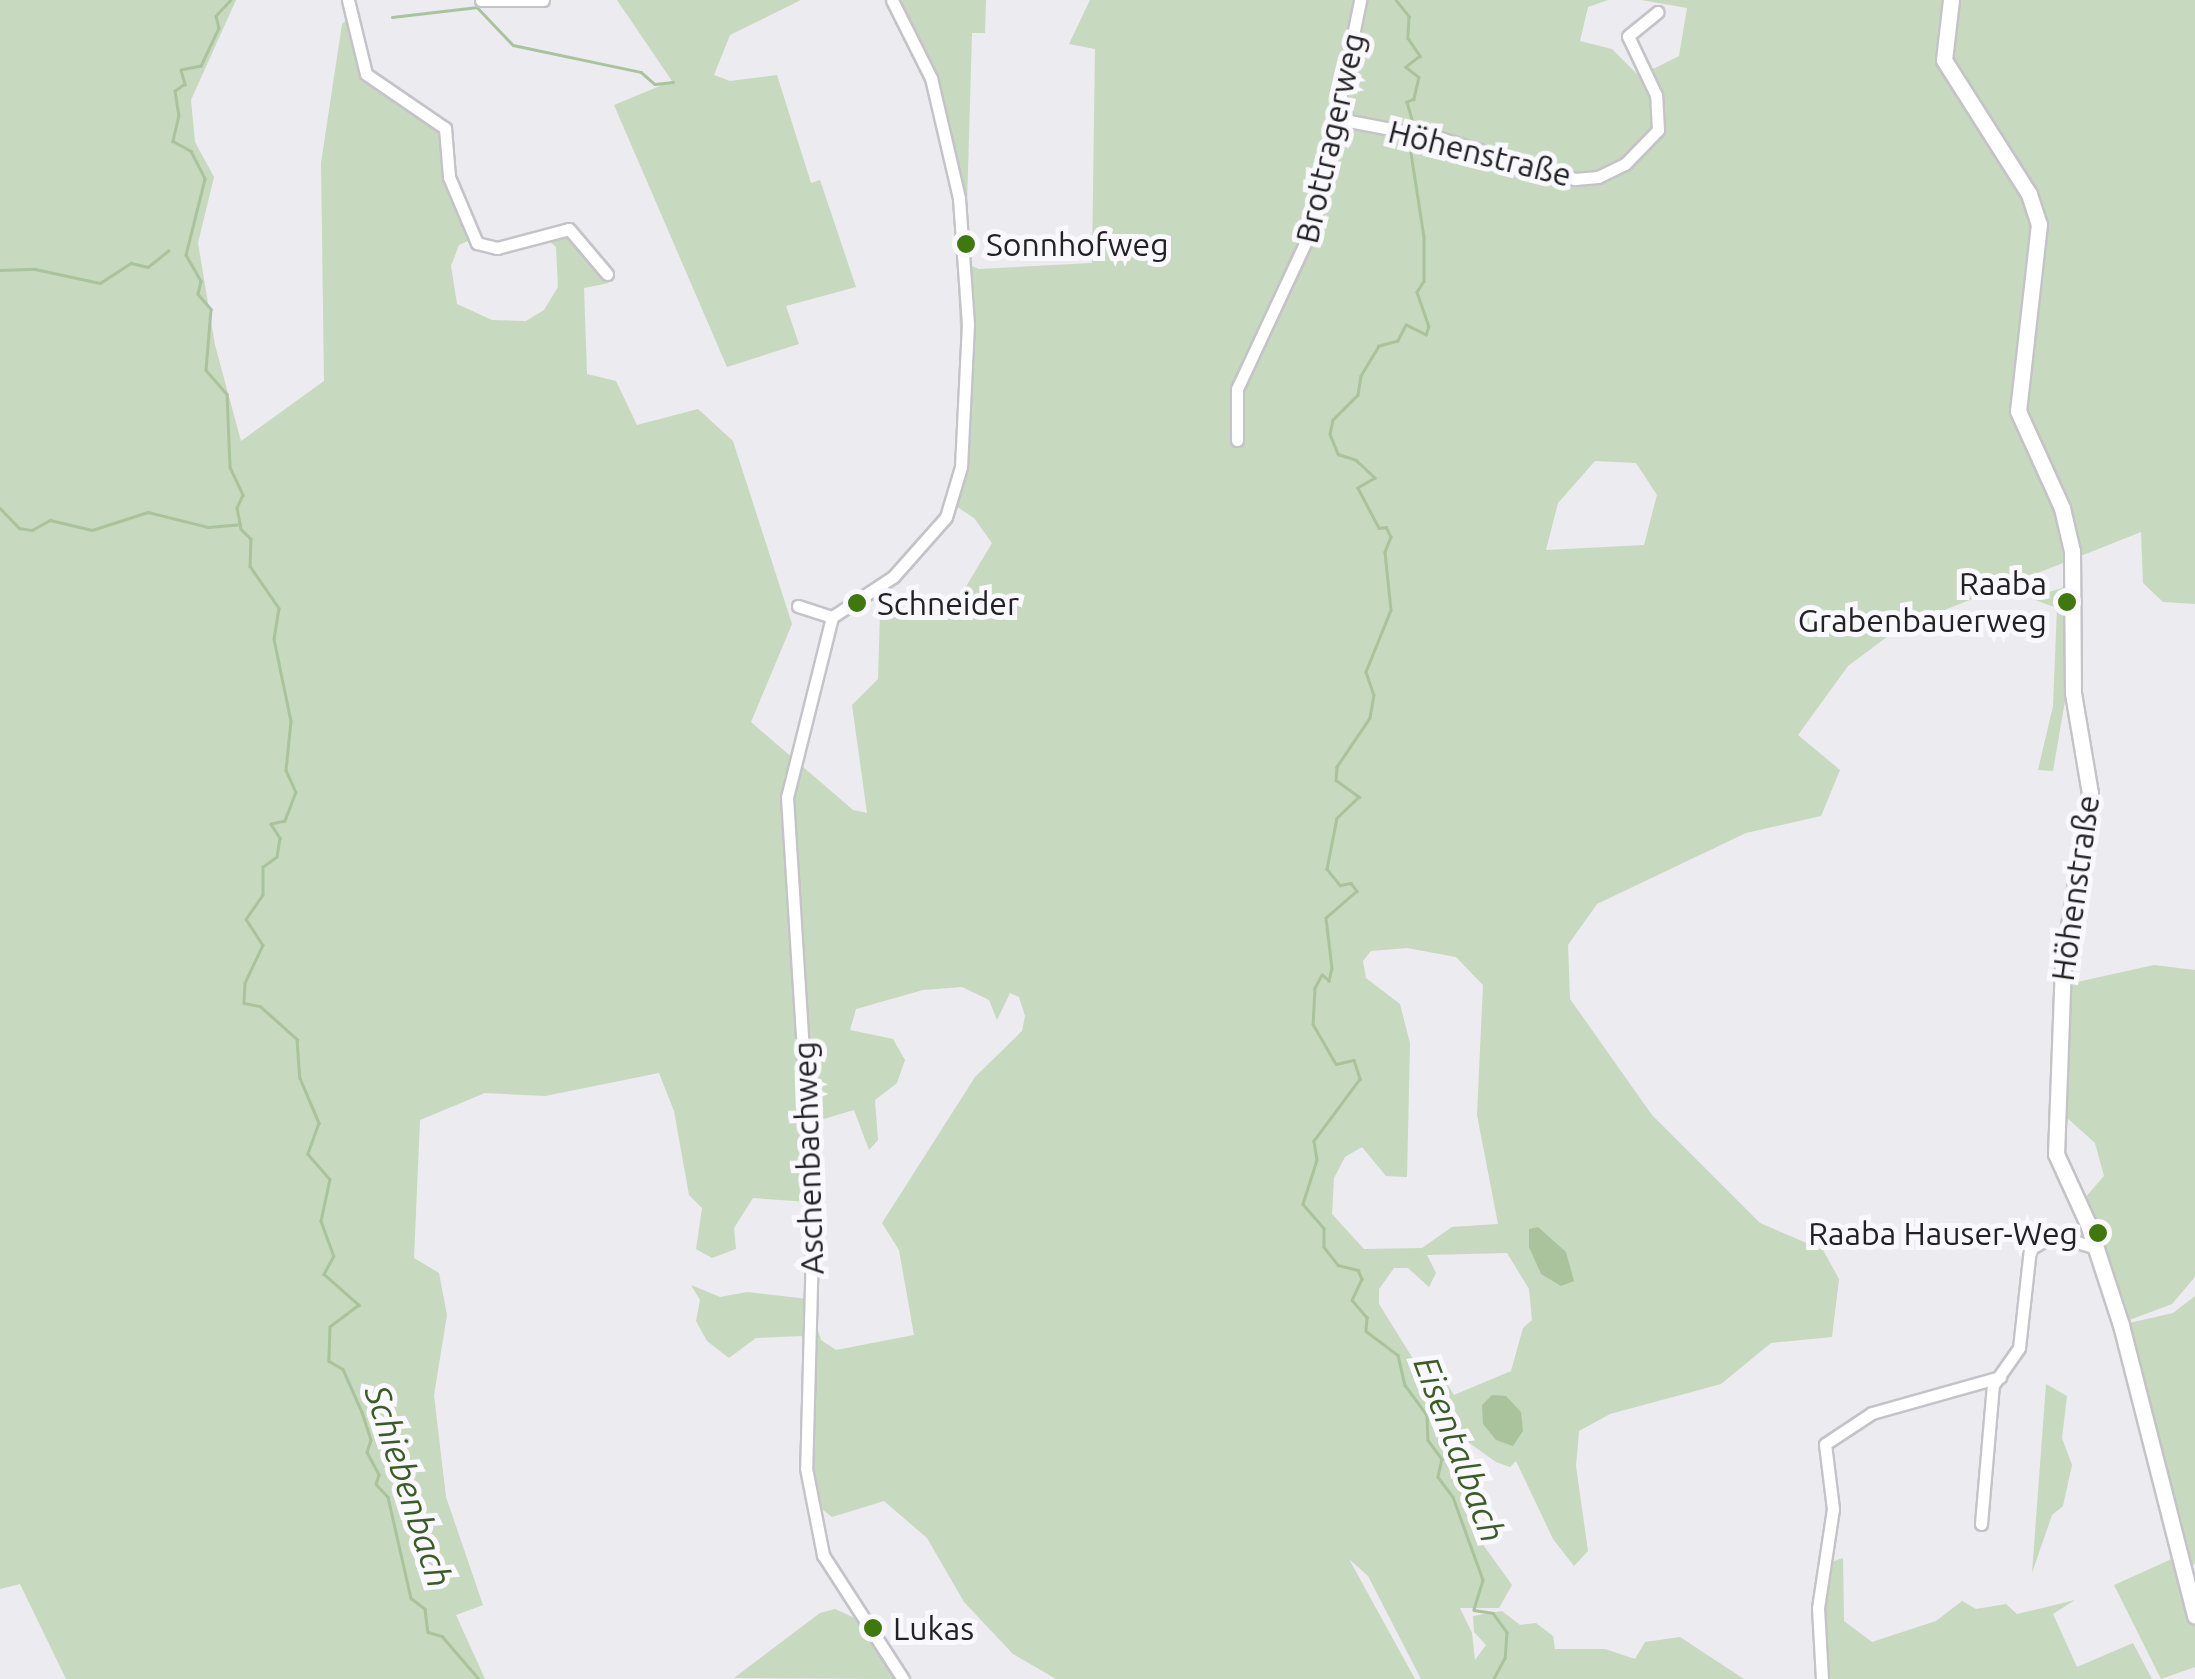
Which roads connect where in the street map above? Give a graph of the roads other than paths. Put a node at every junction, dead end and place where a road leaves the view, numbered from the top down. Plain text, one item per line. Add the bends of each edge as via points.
1 (348, 0) edge
2 (481, 0) edge
3 (543, 0) edge
4 (892, 0) edge
5 (1360, 0) edge
6 (1951, 0) edge
7 (1658, 12) dead end
8 (1336, 100) junction
9 (608, 274) dead end
10 (1237, 440) dead end
11 (798, 606) dead end
12 (832, 617) junction
13 (2097, 1248) junction
14 (2000, 1377) junction
15 (1981, 1524) dead end
16 (2195, 1616) edge
17 (903, 1679) edge
18 (1822, 1679) edge

1 - 9 street via 366,74 445,128 451,184 477,243 497,248 569,229
2 - 3 street
4 - 12 street via 926,63 956,179 968,324 965,430 954,504 940,526 894,577
5 - 8 street, Brottragerweg
6 - 13 street, Höhenstraße via 1944,60 2029,194 2039,224 2018,411 2068,527 2073,693 2090,793 2063,964 2055,1145
7 - 8 street, Höhenstraße via 1628,36 1656,95 1658,130 1625,164 1598,177 1575,179 1443,138 1349,121
8 - 10 street, Brottragerweg via 1315,222 1238,389
11 - 12 street
12 - 17 street, Aschenbachweg via 787,797 813,1208 806,1468 823,1554
13 - 14 street via 2053,1235 2033,1244 2019,1348
13 - 16 street, Höhenstraße
14 - 15 street
14 - 18 street via 1872,1413 1825,1444 1834,1509 1818,1608

